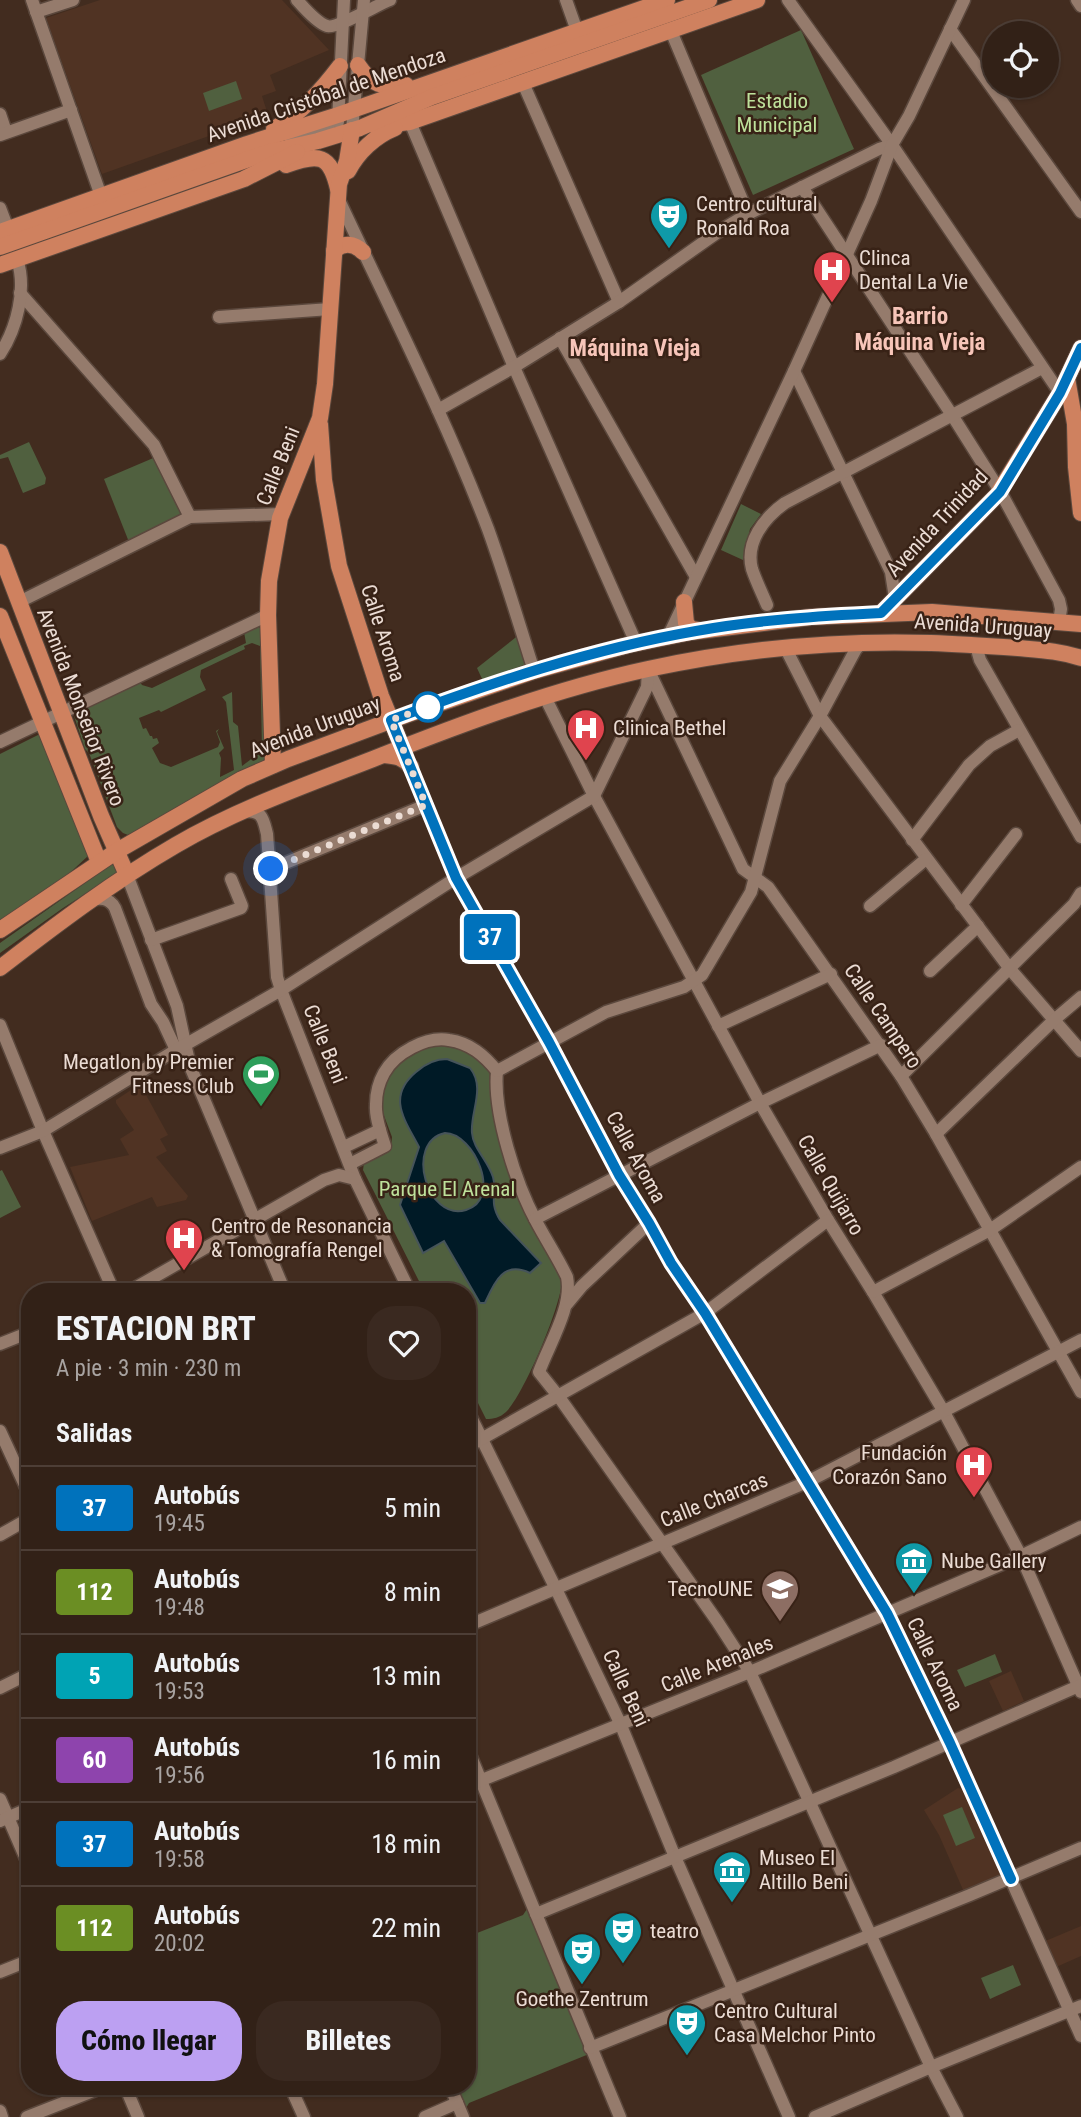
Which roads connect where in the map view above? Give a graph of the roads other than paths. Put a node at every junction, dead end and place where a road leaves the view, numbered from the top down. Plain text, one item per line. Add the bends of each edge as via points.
1 (73, 0) edge
2 (297, 0) edge
3 (345, 0) edge
4 (390, 0) edge
5 (566, 0) edge
6 (667, 0) edge
7 (709, 0) edge
8 (757, 0) edge
9 (788, 0) edge
10 (964, 0) edge
11 (1077, 0) edge
12 (1081, 5) edge
13 (34, 6) edge
14 (363, 6) edge
15 (343, 23) junction
16 (950, 29) junction
17 (577, 31) junction
18 (671, 31) junction
19 (358, 65) junction
20 (340, 66) junction
21 (523, 83) junction
22 (426, 84) junction
23 (355, 108) junction
24 (71, 110) junction
25 (0, 114) edge
26 (409, 123) junction
27 (344, 128) junction
28 (3, 133) edge
29 (318, 141) junction
30 (247, 144) junction
31 (892, 145) junction
32 (244, 179) junction
33 (802, 187) junction
34 (339, 192) junction
35 (101, 196) junction
36 (0, 208) edge
37 (1081, 212) edge
38 (748, 214) junction
39 (76, 238) junction
40 (4, 239) edge
41 (334, 251) junction
42 (363, 252) junction
43 (847, 254) junction
44 (18, 259) junction
45 (0, 265) edge
46 (20, 293) junction
47 (619, 302) junction
48 (330, 309) junction
49 (219, 317) dead end
50 (560, 338) junction
51 (1081, 348) edge
52 (0, 354) edge
53 (514, 367) junction
54 (1042, 368) junction
55 (794, 371) junction
56 (1063, 386) junction
57 (438, 410) junction
58 (952, 415) junction
59 (320, 418) junction
60 (1044, 419) junction
61 (1074, 424) junction
62 (1078, 465) edge
63 (299, 469) junction
64 (324, 470) junction
65 (841, 473) junction
66 (1000, 492) junction
67 (1081, 513) edge
68 (281, 514) junction
69 (190, 517) junction
70 (0, 552) edge
71 (696, 577) junction
72 (895, 598) junction
73 (19, 602) junction
74 (684, 602) junction
75 (767, 605) dead end
76 (881, 613) junction
77 (0, 615) edge
78 (268, 615) junction
79 (1059, 622) junction
80 (1081, 624) edge
81 (698, 631) junction
82 (668, 636) junction
83 (638, 643) junction
84 (862, 643) junction
85 (980, 645) junction
86 (786, 649) junction
87 (1081, 658) edge
88 (648, 669) junction
89 (534, 671) junction
90 (53, 693) junction
91 (382, 696) junction
92 (545, 697) junction
93 (36, 701) junction
94 (61, 713) junction
95 (820, 716) junction
96 (391, 720) junction
97 (44, 722) junction
98 (366, 730) junction
99 (1019, 730) junction
100 (0, 742) edge
101 (402, 747) junction
102 (382, 755) junction
103 (273, 765) junction
104 (411, 767) junction
105 (594, 796) junction
106 (426, 805) junction
107 (244, 811) junction
108 (1016, 834) dead end
109 (1081, 837) edge
110 (912, 840) junction
111 (117, 851) junction
112 (926, 859) junction
113 (99, 862) junction
114 (271, 869) junction
115 (127, 875) junction
116 (231, 878) dead end
117 (456, 878) junction
118 (756, 878) junction
119 (133, 892) junction
120 (1081, 893) edge
121 (89, 900) junction
122 (112, 902) junction
123 (961, 905) junction
124 (870, 906) dead end
125 (978, 926) junction
126 (0, 930) edge
127 (151, 940) junction
128 (0, 968) edge
129 (1010, 969) junction
130 (930, 971) dead end
131 (831, 974) junction
132 (694, 982) junction
133 (281, 990) junction
134 (1081, 997) edge
135 (177, 1006) junction
136 (156, 1013) junction
137 (1054, 1020) junction
138 (0, 1025) edge
139 (718, 1026) junction
140 (549, 1042) junction
141 (881, 1045) junction
142 (181, 1048) junction
143 (1081, 1051) edge
144 (498, 1071) junction
145 (901, 1076) junction
146 (760, 1103) junction
147 (380, 1130) junction
148 (43, 1131) junction
149 (936, 1134) junction
150 (344, 1147) junction
151 (0, 1148) edge
152 (350, 1164) junction
153 (1081, 1167) edge
154 (619, 1175) junction
155 (355, 1179) junction
156 (535, 1219) junction
157 (256, 1220) junction
158 (828, 1220) junction
159 (649, 1223) junction
160 (990, 1230) junction
161 (110, 1283) edge
162 (144, 1283) edge
163 (281, 1283) edge
164 (406, 1283) edge
165 (873, 1292) junction
166 (567, 1304) junction
167 (705, 1313) junction
168 (21, 1336) edge
169 (1081, 1340) edge
170 (0, 1344) edge
171 (1059, 1352) junction
172 (1081, 1392) edge
173 (559, 1397) junction
174 (944, 1412) junction
175 (476, 1428) edge
176 (0, 1431) edge
177 (482, 1440) junction
178 (476, 1443) edge
179 (21, 1476) edge
180 (807, 1482) junction
181 (21, 1523) edge
182 (1081, 1527) edge
183 (0, 1535) edge
184 (662, 1542) junction
185 (1021, 1556) junction
186 (556, 1589) junction
187 (887, 1613) junction
188 (476, 1622) edge
189 (750, 1672) junction
190 (21, 1678) edge
191 (0, 1688) edge
192 (1080, 1688) edge
193 (620, 1723) junction
194 (950, 1743) junction
195 (476, 1768) edge
196 (481, 1780) junction
197 (476, 1782) edge
198 (0, 1799) edge
199 (810, 1801) junction
200 (21, 1812) edge
201 (4, 1819) edge
202 (1081, 1848) edge
203 (21, 1851) edge
204 (675, 1857) junction
205 (1011, 1879) junction
206 (536, 1914) junction
207 (872, 1935) junction
208 (21, 1964) edge
209 (0, 1972) edge
210 (734, 1990) junction
211 (1081, 2006) edge
212 (1068, 2012) junction
213 (1081, 2036) edge
214 (590, 2048) junction
215 (931, 2067) junction
216 (83, 2095) edge
217 (129, 2095) edge
218 (294, 2095) edge
219 (454, 2095) edge
220 (457, 2103) junction
221 (0, 2111) edge
222 (2, 2117) edge
223 (27, 2117) edge
224 (138, 2117) edge
225 (304, 2117) edge
226 (425, 2117) edge
227 (463, 2117) edge
228 (620, 2117) edge
229 (789, 2117) edge
230 (816, 2117) edge
231 (957, 2117) edge

1 - 13 street
2 - 15 street via 324,26
3 - 15 street
4 - 14 street
5 - 17 street
6 - 17 main road, Avenida Cristóbal de Mendoza
7 - 27 main road, Avenida Cristóbal de Mendoza
8 - 18 main road, Avenida Cristóbal de Mendoza
9 - 31 street
10 - 16 street
11 - 12 street
13 - 24 street
14 - 15 street
14 - 19 street
15 - 20 street
16 - 31 street
16 - 37 street
17 - 22 main road, Avenida Cristóbal de Mendoza
18 - 21 main road, Avenida Cristóbal de Mendoza
18 - 38 street
19 - 22 main road via 368,79 383,86
19 - 23 street
20 - 27 street
20 - 30 main road via 303,108
21 - 26 main road, Avenida Cristóbal de Mendoza
21 - 47 street
22 - 23 main road, Avenida Cristóbal de Mendoza
23 - 27 main road, Avenida Cristóbal de Mendoza
24 - 28 street
24 - 35 street
25 - 28 street
26 - 27 main road, Avenida Cristóbal de Mendoza
26 - 34 main road via 384,132 364,149
26 - 53 street
27 - 29 main road, Avenida Cristóbal de Mendoza
27 - 30 main road, Avenida Cristóbal de Mendoza
27 - 34 main road, Calle Beni via 347,161
29 - 32 main road, Avenida Cristóbal de Mendoza
29 - 40 main road, Avenida Cristóbal de Mendoza via 269,152
30 - 35 main road, Avenida Cristóbal de Mendoza
31 - 33 street
31 - 43 street
31 - 54 street
32 - 34 main road via 303,159 317,159 333,168
32 - 39 main road, Avenida Cristóbal de Mendoza
33 - 38 street
33 - 43 street
34 - 41 main road, Calle Beni
34 - 42 street
35 - 40 main road, Avenida Cristóbal de Mendoza
36 - 40 street
38 - 47 street
39 - 40 main road
39 - 44 main road, Avenida Cristóbal de Mendoza
40 - 40 street via 328,124 325,129
41 - 42 main road via 349,244
41 - 48 main road, Calle Beni
42 - 57 street
43 - 55 street
43 - 58 street
44 - 45 main road, Avenida Cristóbal de Mendoza
44 - 46 street
46 - 52 street via 16,319
46 - 69 street via 154,445
47 - 50 street
48 - 49 street
48 - 59 main road, Calle Beni
50 - 53 street
50 - 71 street
51 - 56 main road, Avenida Trinidad
53 - 57 street
53 - 83 street
54 - 56 street
54 - 58 street
55 - 65 street
55 - 71 street
56 - 60 main road, Avenida Trinidad
56 - 61 main road
57 - 89 street via 489,532
58 - 65 street
58 - 66 street
59 - 63 main road, Calle Beni
59 - 64 main road, Calle Aroma
60 - 61 main road via 1063,412 1072,416
60 - 66 main road, Avenida Trinidad
61 - 62 main road
62 - 67 main road
63 - 64 main road via 311,462
63 - 68 main road, Calle Beni
64 - 91 main road, Calle Aroma via 339,566
65 - 72 street via 891,572
65 - 75 street via 785,503 759,528 750,559
66 - 72 main road, Avenida Trinidad
66 - 79 street via 1059,600
68 - 69 street
68 - 78 main road, Calle Beni
69 - 73 street
70 - 73 main road, Avenida Monseñor Rivero
71 - 74 street
72 - 76 main road, Avenida Trinidad
73 - 90 main road, Avenida Monseñor Rivero
74 - 81 main road via 686,623
74 - 82 street
76 - 79 main road, Avenida Uruguay via 932,612
76 - 81 main road, Avenida Uruguay via 774,620
77 - 93 main road, Avenida Monseñor Rivero
78 - 94 street
78 - 103 main road, Calle Beni
79 - 80 main road, Avenida Uruguay
81 - 82 main road, Avenida Uruguay
82 - 83 main road, Avenida Uruguay
83 - 88 main road
83 - 89 main road, Avenida Uruguay
84 - 85 main road, Avenida Uruguay
84 - 86 main road, Avenida Uruguay
84 - 95 street
85 - 87 main road, Avenida Uruguay
85 - 99 street via 980,660
86 - 88 main road, Avenida Uruguay
86 - 95 street
88 - 92 main road, Avenida Uruguay
88 - 105 street via 647,687
88 - 118 street, Calle Campero via 743,869
89 - 96 main road, Avenida Uruguay
90 - 93 main road via 48,701
90 - 94 main road, Avenida Monseñor Rivero
91 - 96 main road, Calle Aroma
91 - 98 main road via 377,715
92 - 101 main road, Avenida Uruguay
92 - 105 street, Calle Quijarro
93 - 97 main road, Avenida Monseñor Rivero
94 - 97 street
94 - 111 main road, Avenida Monseñor Rivero
95 - 110 street
95 - 118 street via 780,781
96 - 98 main road, Avenida Uruguay
96 - 101 main road, Calle Aroma
97 - 100 street
97 - 113 main road, Avenida Monseñor Rivero
98 - 103 main road, Avenida Uruguay
99 - 109 street
99 - 110 street via 990,746 969,765
101 - 102 main road, Avenida Uruguay
101 - 104 street, Calle Aroma
102 - 104 main road via 396,756
102 - 107 main road, Avenida Uruguay
103 - 111 main road, Avenida Uruguay
104 - 106 street, Calle Aroma
105 - 117 street
105 - 132 street, Calle Quijarro
106 - 114 street
106 - 117 street, Calle Aroma
107 - 114 street, Calle Beni via 254,811 262,818
107 - 115 main road, Avenida Uruguay
108 - 123 street
110 - 112 street
111 - 113 main road, Avenida Uruguay
111 - 115 main road, Avenida Monseñor Rivero
112 - 123 street
112 - 124 street
113 - 126 main road, Avenida Uruguay
114 - 133 street, Calle Beni
115 - 119 street
115 - 121 main road, Avenida Uruguay
116 - 127 street via 241,908
117 - 133 street
117 - 140 street, Calle Aroma
118 - 131 street, Calle Campero via 768,887
118 - 132 street
119 - 122 street via 119,894
119 - 127 street
120 - 129 street
121 - 122 street
121 - 128 main road, Avenida Uruguay
122 - 136 street
123 - 125 street
125 - 129 street
125 - 130 street
127 - 135 street
129 - 137 street
129 - 145 street
131 - 139 street
131 - 141 street, Calle Campero
132 - 139 street, Calle Quijarro
132 - 140 street via 606,1012
133 - 142 street
133 - 150 street, Calle Beni
134 - 137 street
135 - 136 street via 168,1013
135 - 142 street
136 - 142 street
137 - 143 street
137 - 149 street
138 - 148 street
139 - 146 street, Calle Quijarro
140 - 144 street
140 - 154 street, Calle Aroma
141 - 145 street, Calle Campero
141 - 146 street
142 - 148 street
142 - 157 street
144 - 147 street via 476,1049 452,1040 421,1044 384,1073 375,1108
144 - 156 street via 500,1119
145 - 149 street, Calle Campero
146 - 154 street
146 - 158 street, Calle Quijarro
147 - 150 street
147 - 152 street via 385,1146
148 - 151 street
148 - 161 street
149 - 160 street, Calle Campero
150 - 152 street, Calle Beni
152 - 155 street, Calle Beni
153 - 160 street
154 - 156 street
154 - 159 street, Calle Aroma
155 - 157 street via 339,1175 324,1180
155 - 164 street, Calle Beni
156 - 166 street via 567,1277
157 - 162 street
157 - 163 street
158 - 165 street, Calle Quijarro
158 - 167 street
159 - 166 street
159 - 167 street, Calle Aroma
160 - 165 street
160 - 171 street, Calle Campero
165 - 174 street, Calle Quijarro
166 - 173 street via 539,1372
167 - 173 street
167 - 180 street, Calle Aroma
168 - 170 street
169 - 171 street, Calle Charcas
171 - 172 street, Calle Campero
171 - 174 street, Calle Charcas
173 - 177 street
173 - 184 street
174 - 180 street, Calle Charcas
174 - 185 street, Calle Quijarro
175 - 177 street, Calle Beni
176 - 179 street
177 - 178 street
177 - 186 street, Calle Beni
180 - 184 street, Calle Charcas
180 - 187 street, Calle Aroma
181 - 183 street
182 - 185 street, Calle Arenales
184 - 186 street, Calle Charcas
184 - 189 street
185 - 187 street, Calle Arenales
185 - 192 street, Calle Quijarro
186 - 188 street, Calle Charcas
186 - 193 street, Calle Beni
187 - 189 street, Calle Arenales
187 - 194 street, Calle Aroma
189 - 193 street, Calle Arenales
189 - 199 street
190 - 191 street
192 - 194 street
193 - 196 street, Calle Arenales
193 - 204 street, Calle Beni
194 - 199 street
194 - 205 street, Calle Aroma
195 - 196 street
196 - 197 street, Calle Arenales
196 - 206 street
198 - 201 street
199 - 204 street
199 - 207 street
200 - 201 street
201 - 203 street
202 - 205 street
204 - 206 street
204 - 210 street, Calle Beni
205 - 207 street
205 - 212 street, Calle Aroma
206 - 214 street
207 - 210 street
207 - 215 street
208 - 209 street
210 - 214 street
210 - 229 street, Calle Beni
211 - 212 street
212 - 213 street, Calle Aroma
212 - 215 street
214 - 228 street
215 - 230 street
215 - 231 street
216 - 223 street
217 - 224 street
218 - 225 street
219 - 220 street
220 - 226 street
220 - 227 street
221 - 222 street

